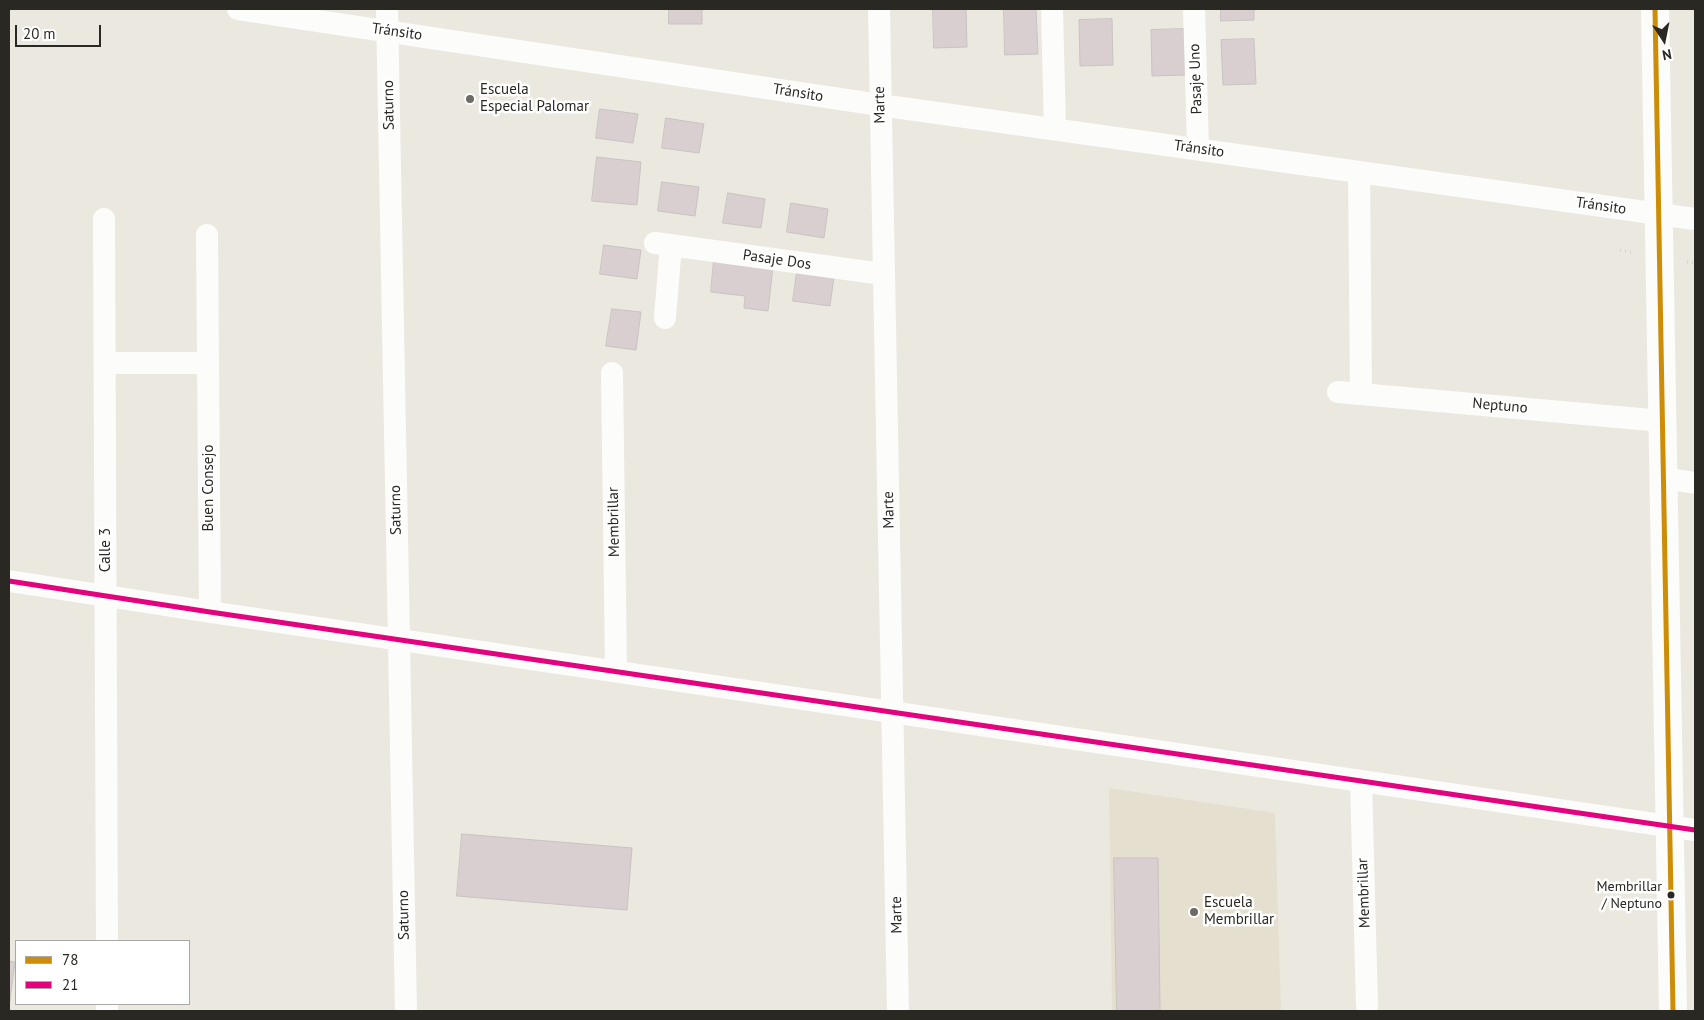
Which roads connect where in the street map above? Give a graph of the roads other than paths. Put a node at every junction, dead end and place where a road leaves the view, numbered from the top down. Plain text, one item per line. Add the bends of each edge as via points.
1 (238, 9) edge
2 (387, 9) edge
3 (879, 9) edge
4 (1052, 9) edge
5 (1194, 9) edge
6 (1655, 9) edge
7 (387, 31) junction
8 (880, 105) junction
9 (1055, 129) junction
10 (1198, 149) junction
11 (1359, 172) junction
12 (1659, 214) junction
13 (1695, 219) edge
14 (104, 220) dead end
15 (207, 235) dead end
16 (883, 274) junction
17 (665, 318) dead end
18 (105, 363) junction
19 (208, 364) junction
20 (612, 373) dead end
21 (1338, 392) dead end
22 (1361, 394) junction
23 (1662, 421) junction
24 (1664, 478) junction
25 (1695, 483) edge
26 (9, 581) edge
27 (106, 595) junction
28 (210, 612) junction
29 (399, 640) junction
30 (616, 671) junction
31 (893, 712) junction
32 (1361, 781) junction
33 (1682, 828) edge
34 (107, 940) edge
35 (1367, 1006) dead end
36 (406, 1011) edge
37 (898, 1011) edge
38 (1673, 1011) edge

1 - 7 street, Tránsito
2 - 7 street, Saturno
3 - 8 street, Marte
4 - 9 street
5 - 10 street, Pasaje Uno
6 - 12 main road
7 - 8 street, Tránsito
7 - 29 street, Saturno
8 - 9 street, Tránsito
8 - 16 street, Marte
9 - 10 street, Tránsito
10 - 11 street, Tránsito
11 - 12 street, Tránsito
11 - 22 street
12 - 13 street, Tránsito
12 - 23 main road
14 - 18 street, Calle 3
15 - 19 street, Buen Consejo
16 - 17 street, Pasaje Dos via 663,244
16 - 31 street, Marte
18 - 19 street
18 - 27 street, Calle 3
19 - 28 street, Buen Consejo
20 - 30 street, Membrillar
21 - 22 street, Neptuno
22 - 23 street, Neptuno
23 - 24 main road
24 - 25 street
24 - 33 main road
26 - 27 street
27 - 28 street
27 - 34 street, Calle 3
28 - 29 street
29 - 30 street
29 - 36 street, Saturno
30 - 31 street
31 - 32 street
31 - 37 street, Marte
32 - 33 street
32 - 35 street, Membrillar
33 - 38 main road

